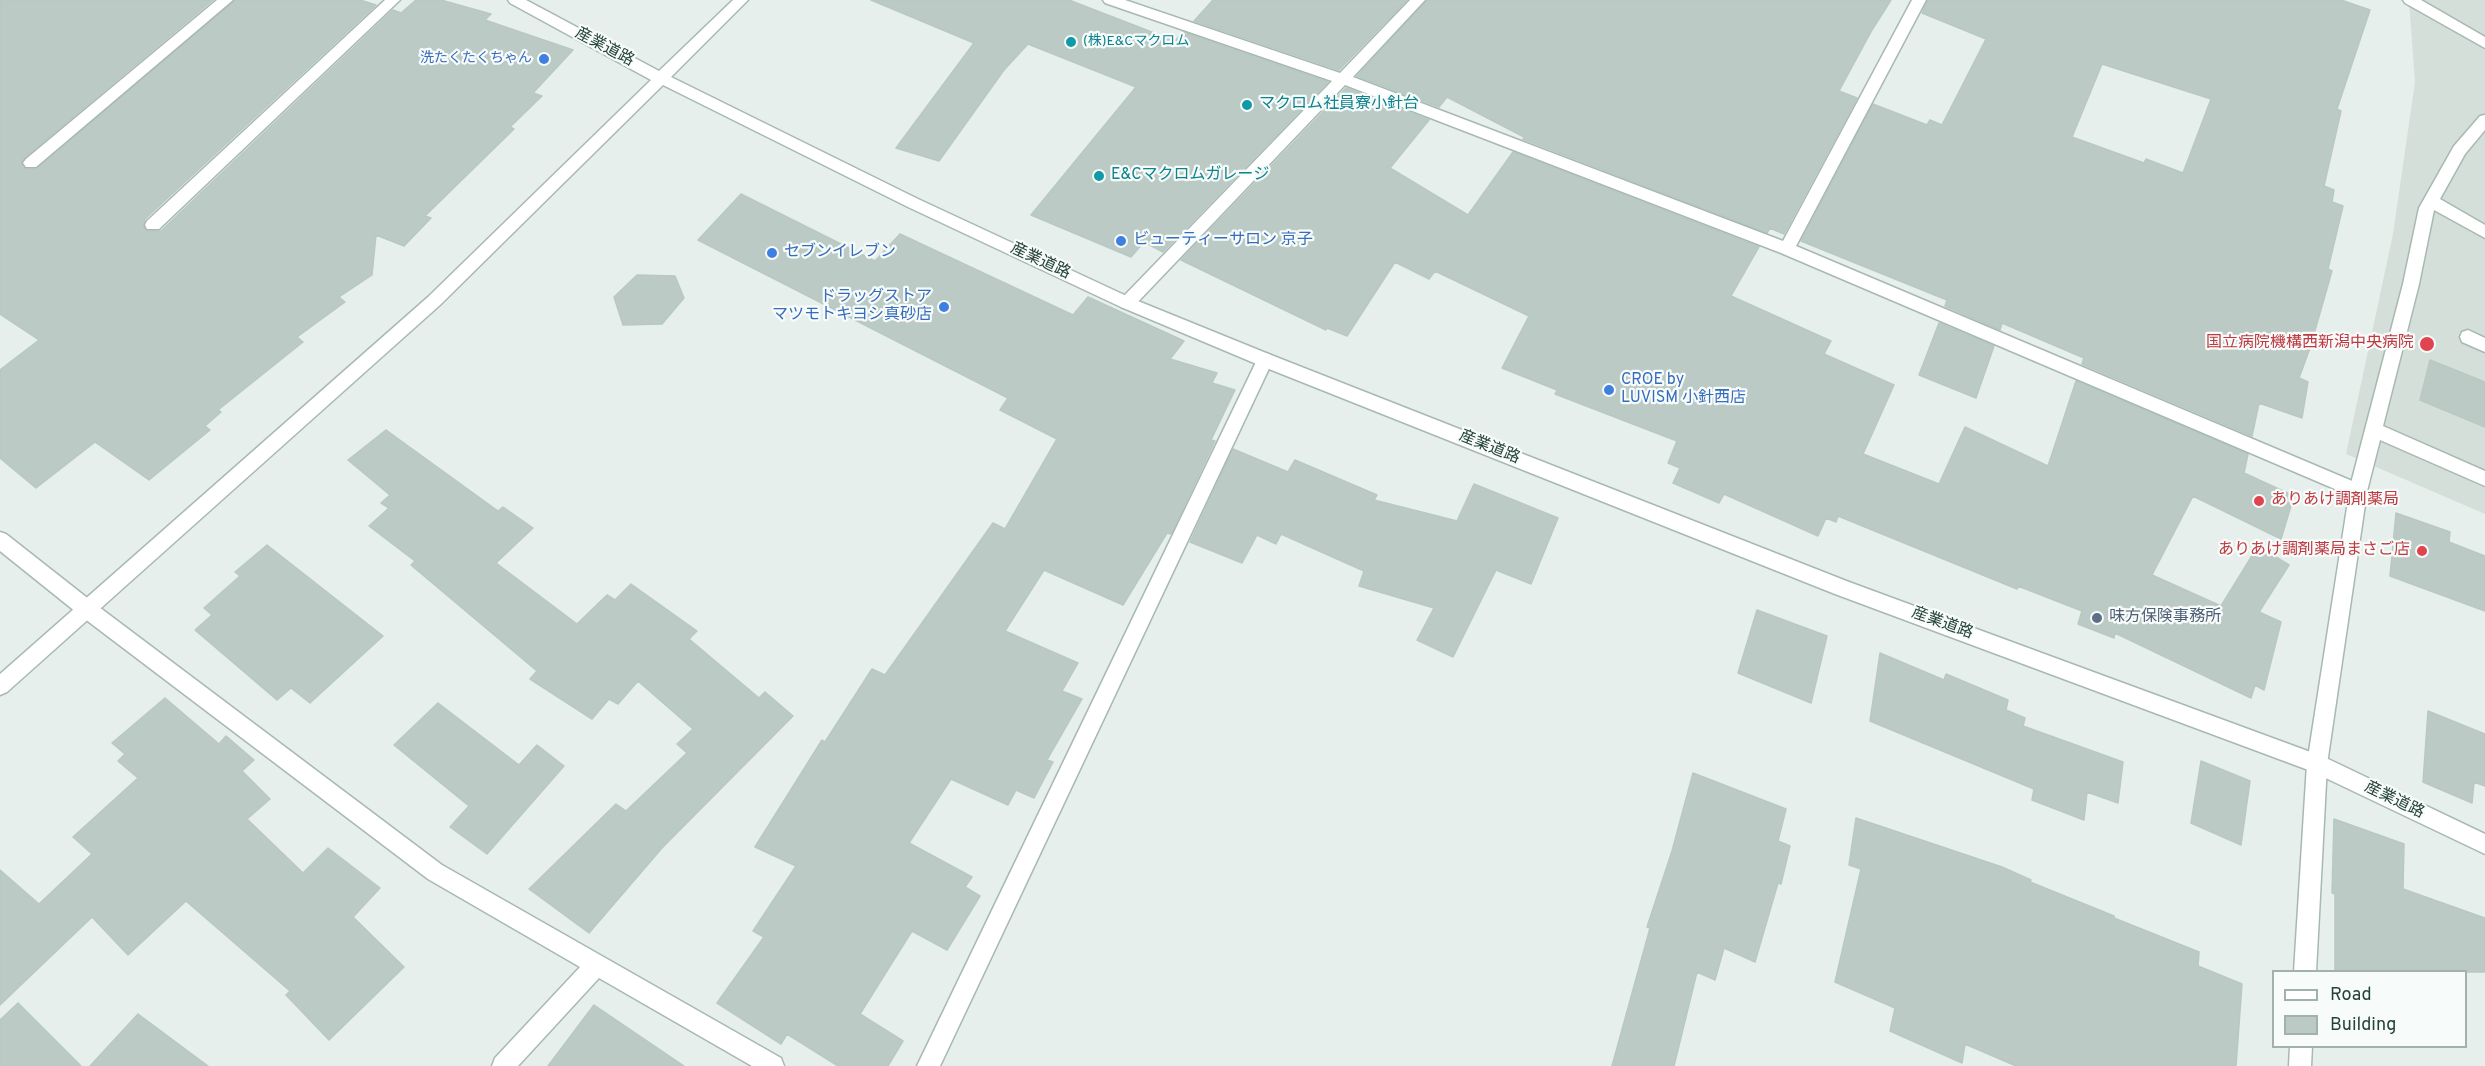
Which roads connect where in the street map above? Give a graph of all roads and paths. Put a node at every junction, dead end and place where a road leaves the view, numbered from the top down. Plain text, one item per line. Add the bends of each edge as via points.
1 (226, 0) edge
2 (393, 0) edge
3 (515, 0) edge
4 (741, 0) edge
5 (1110, 0) edge
6 (1418, 0) edge
7 (1918, 0) edge
8 (2410, 0) edge
9 (2485, 43) edge
10 (660, 78) junction
11 (1343, 79) junction
12 (2485, 120) edge
13 (31, 163) dead end
14 (2431, 201) junction
15 (153, 225) dead end
16 (2485, 232) edge
17 (1787, 249) junction
18 (1126, 303) junction
19 (2468, 337) dead end
20 (2485, 345) edge
21 (1265, 360) junction
22 (2373, 429) junction
23 (2485, 479) edge
24 (2358, 491) junction
25 (0, 540) edge
26 (88, 610) junction
27 (0, 686) edge
28 (2317, 764) junction
29 (2485, 844) edge
30 (597, 965) junction
31 (2305, 970) edge
32 (2301, 1048) edge
33 (503, 1066) edge
34 (773, 1066) edge
35 (928, 1066) edge
36 (2300, 1066) edge

1 - 13 street
2 - 15 street
3 - 10 street, 産業道路
4 - 10 street
5 - 11 street
6 - 11 street
7 - 17 street
8 - 9 street
10 - 18 street, 産業道路
10 - 26 street via 434,301
11 - 17 street
11 - 18 street
12 - 14 street via 2459,150
14 - 16 street
14 - 22 street
17 - 24 street
18 - 21 street, 産業道路
19 - 20 street
21 - 28 street, 産業道路 via 1842,588
21 - 35 street
22 - 23 street
22 - 24 street
24 - 28 street
25 - 26 street
26 - 27 street
26 - 30 street via 435,872
28 - 29 street, 産業道路
28 - 31 street
30 - 33 street
30 - 34 street
32 - 36 street

